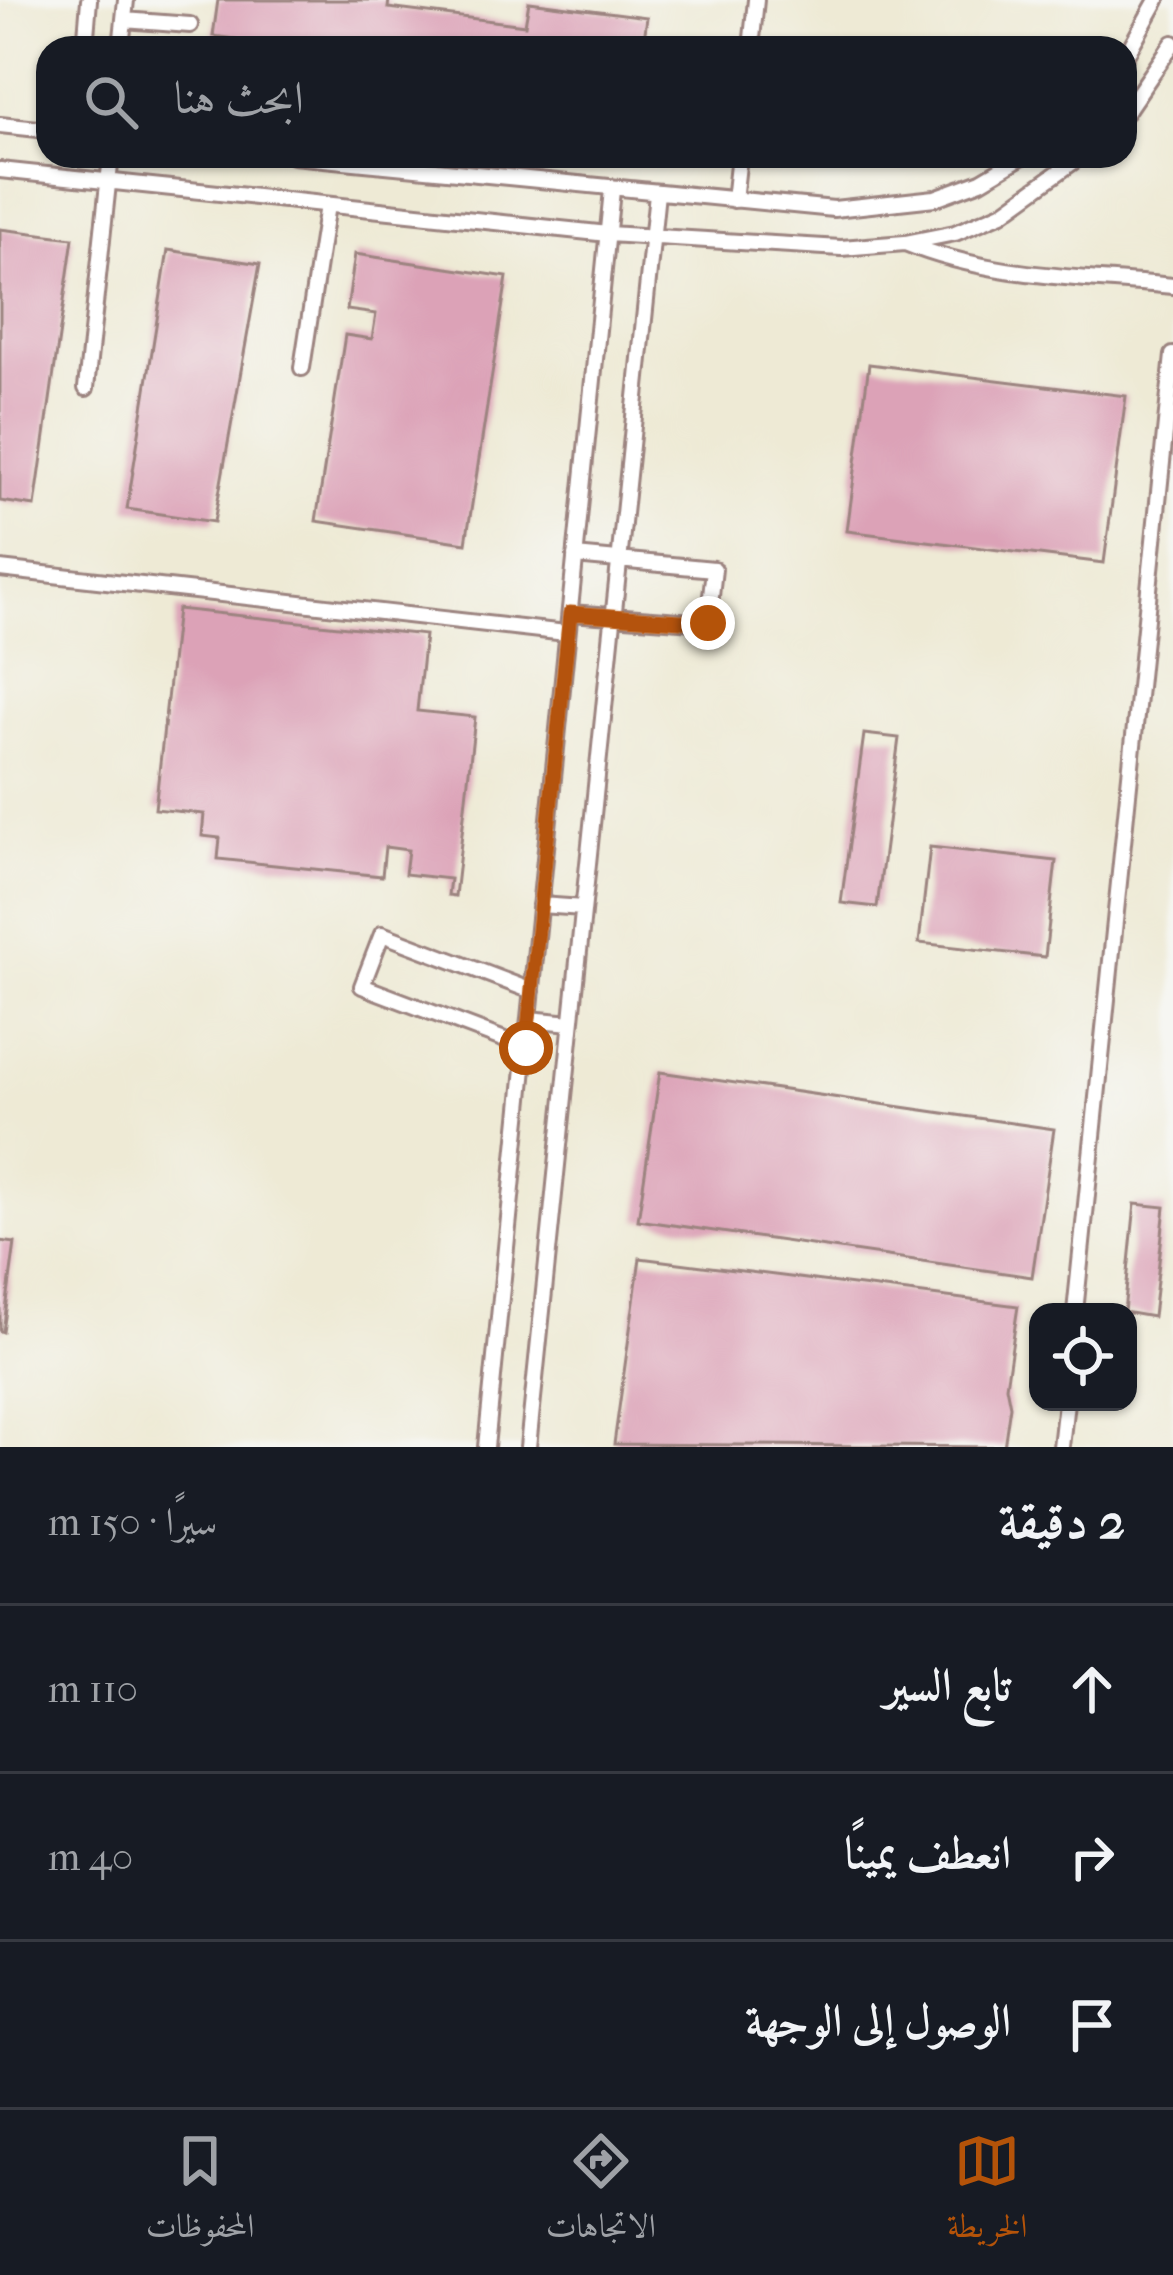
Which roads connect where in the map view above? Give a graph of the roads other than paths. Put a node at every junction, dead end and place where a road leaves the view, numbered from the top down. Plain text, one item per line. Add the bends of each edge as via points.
1 (89, 0) edge
2 (126, 0) edge
3 (756, 0) edge
4 (1157, 0) edge
5 (124, 20) junction
6 (190, 25) dead end
7 (86, 36) edge
8 (122, 36) edge
9 (752, 36) edge
10 (1136, 36) edge
11 (1173, 44) edge
12 (1137, 96) edge
13 (0, 125) edge
14 (36, 129) edge
15 (73, 168) edge
16 (110, 168) edge
17 (406, 168) edge
18 (738, 168) edge
19 (1003, 168) edge
20 (1065, 168) edge
21 (0, 170) edge
22 (72, 177) junction
23 (109, 181) junction
24 (612, 190) junction
25 (657, 193) junction
26 (734, 200) junction
27 (327, 205) junction
28 (608, 234) junction
29 (652, 238) junction
30 (905, 243) junction
31 (1173, 286) edge
32 (1173, 355) edge
33 (302, 368) dead end
34 (86, 388) dead end
35 (575, 556) junction
36 (619, 560) junction
37 (0, 569) edge
38 (570, 613) junction
39 (613, 616) junction
40 (566, 633) junction
41 (540, 904) junction
42 (583, 908) junction
43 (532, 992) junction
44 (529, 1019) junction
45 (572, 1023) junction
46 (526, 1048) junction
47 (1076, 1303) edge
48 (1065, 1411) edge
49 (486, 1447) edge
50 (528, 1447) edge
51 (1061, 1447) edge

1 - 7 lane
2 - 5 lane
3 - 9 lane
4 - 10 lane
5 - 6 lane
5 - 8 lane
11 - 12 lane
13 - 14 lane
15 - 22 lane
16 - 23 lane
17 - 24 lane
18 - 26 lane
19 - 26 lane via 897,205
20 - 30 lane via 1001,213
21 - 22 lane
22 - 23 lane
23 - 27 lane
23 - 34 lane
24 - 25 lane
24 - 28 lane
25 - 26 lane
25 - 29 lane
27 - 28 lane
27 - 33 lane
28 - 29 lane
28 - 35 lane
29 - 30 lane via 841,248
29 - 36 lane
30 - 31 lane via 984,269
32 - 47 lane
35 - 36 lane
35 - 38 lane
36 - 39 lane
36 - 39 lane via 714,569 708,623
37 - 40 lane
38 - 39 lane
38 - 40 lane
39 - 42 lane
40 - 41 lane
41 - 42 lane
41 - 43 lane
42 - 45 lane
43 - 44 lane
43 - 46 lane via 382,934 362,986
44 - 45 lane
44 - 46 lane
45 - 50 lane
46 - 49 lane
48 - 51 lane

